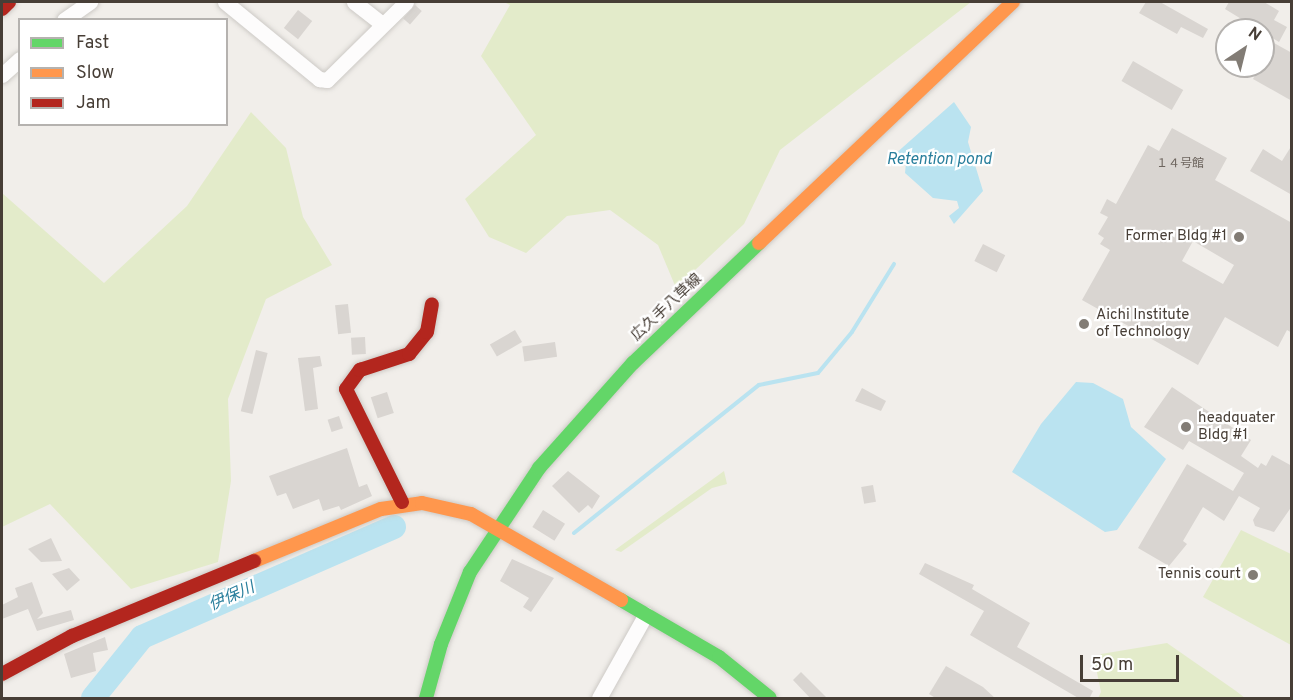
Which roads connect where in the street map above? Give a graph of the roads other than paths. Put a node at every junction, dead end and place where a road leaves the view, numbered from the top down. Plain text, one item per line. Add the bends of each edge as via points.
1 (9, 2) edge
2 (90, 2) edge
3 (225, 2) edge
4 (354, 2) edge
5 (406, 2) edge
6 (1013, 2) edge
7 (2, 9) edge
8 (67, 18) edge
9 (382, 24) junction
10 (18, 61) edge
11 (2, 75) edge
12 (432, 304) dead end
13 (402, 502) junction
14 (497, 527) junction
15 (646, 614) junction
16 (2, 674) edge
17 (426, 699) edge
18 (599, 699) edge
19 (770, 699) edge

1 - 7 main road
2 - 8 street
3 - 9 street via 319,79 327,80
4 - 9 street
5 - 9 street
6 - 14 main road, 広久手八草線 via 633,363 539,468
10 - 11 street
12 - 13 main road via 427,332 409,354 360,370 346,389
13 - 14 main road via 471,514
13 - 16 main road via 72,636
14 - 15 main road
14 - 17 main road, 広久手八草線 via 470,572 441,644
15 - 18 street
15 - 19 main road via 734,668

